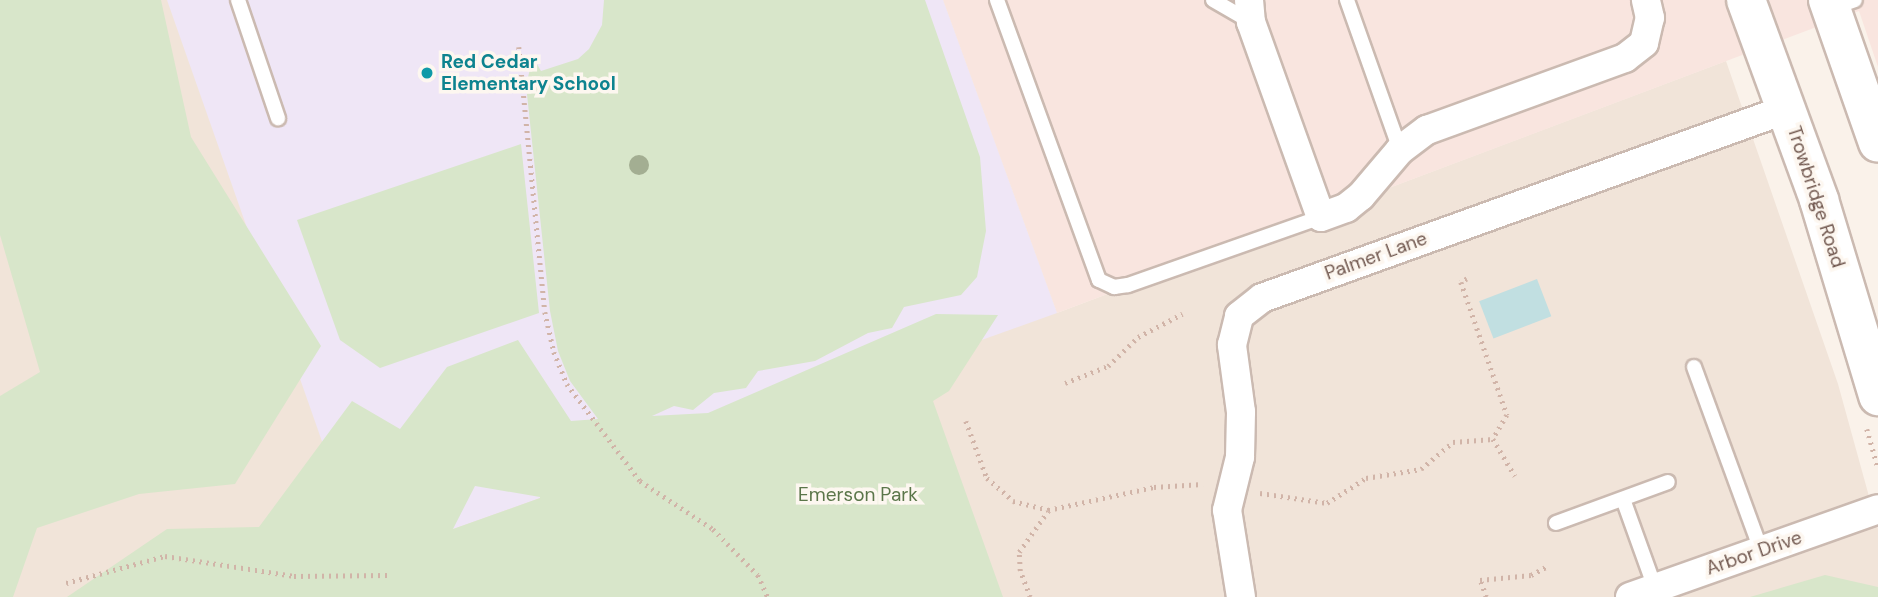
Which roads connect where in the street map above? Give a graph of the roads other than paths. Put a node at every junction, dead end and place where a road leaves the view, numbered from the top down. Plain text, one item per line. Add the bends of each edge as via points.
1 (238, 0) edge
2 (997, 0) edge
3 (1213, 0) edge
4 (1347, 0) edge
5 (1646, 0) edge
6 (1746, 0) edge
7 (1833, 2) edge
8 (1250, 11) edge
9 (1787, 109) junction
10 (278, 118) dead end
11 (1878, 143) edge
12 (1400, 150) junction
13 (1321, 217) junction
14 (1694, 368) dead end
15 (1878, 396) edge
16 (1668, 482) dead end
17 (1623, 499) junction
18 (1878, 509) edge
19 (1556, 523) dead end
20 (1760, 550) junction
21 (1643, 592) edge
22 (1241, 597) edge

1 - 10 lane
2 - 13 lane via 1100,280 1114,287 1128,285
3 - 8 lane
4 - 12 lane
5 - 12 street via 1650,18 1644,43 1625,58 1463,114 1427,130
6 - 9 street, Trowbridge Road
7 - 11 street
8 - 13 street
9 - 15 street, Trowbridge Road
9 - 22 street, Palmer Lane via 1262,298 1239,316 1232,345 1241,412 1240,457 1227,510
12 - 13 street via 1362,196
14 - 20 lane
16 - 17 lane
17 - 19 lane
17 - 21 lane
18 - 20 street, Arbor Drive
20 - 21 street, Arbor Drive

